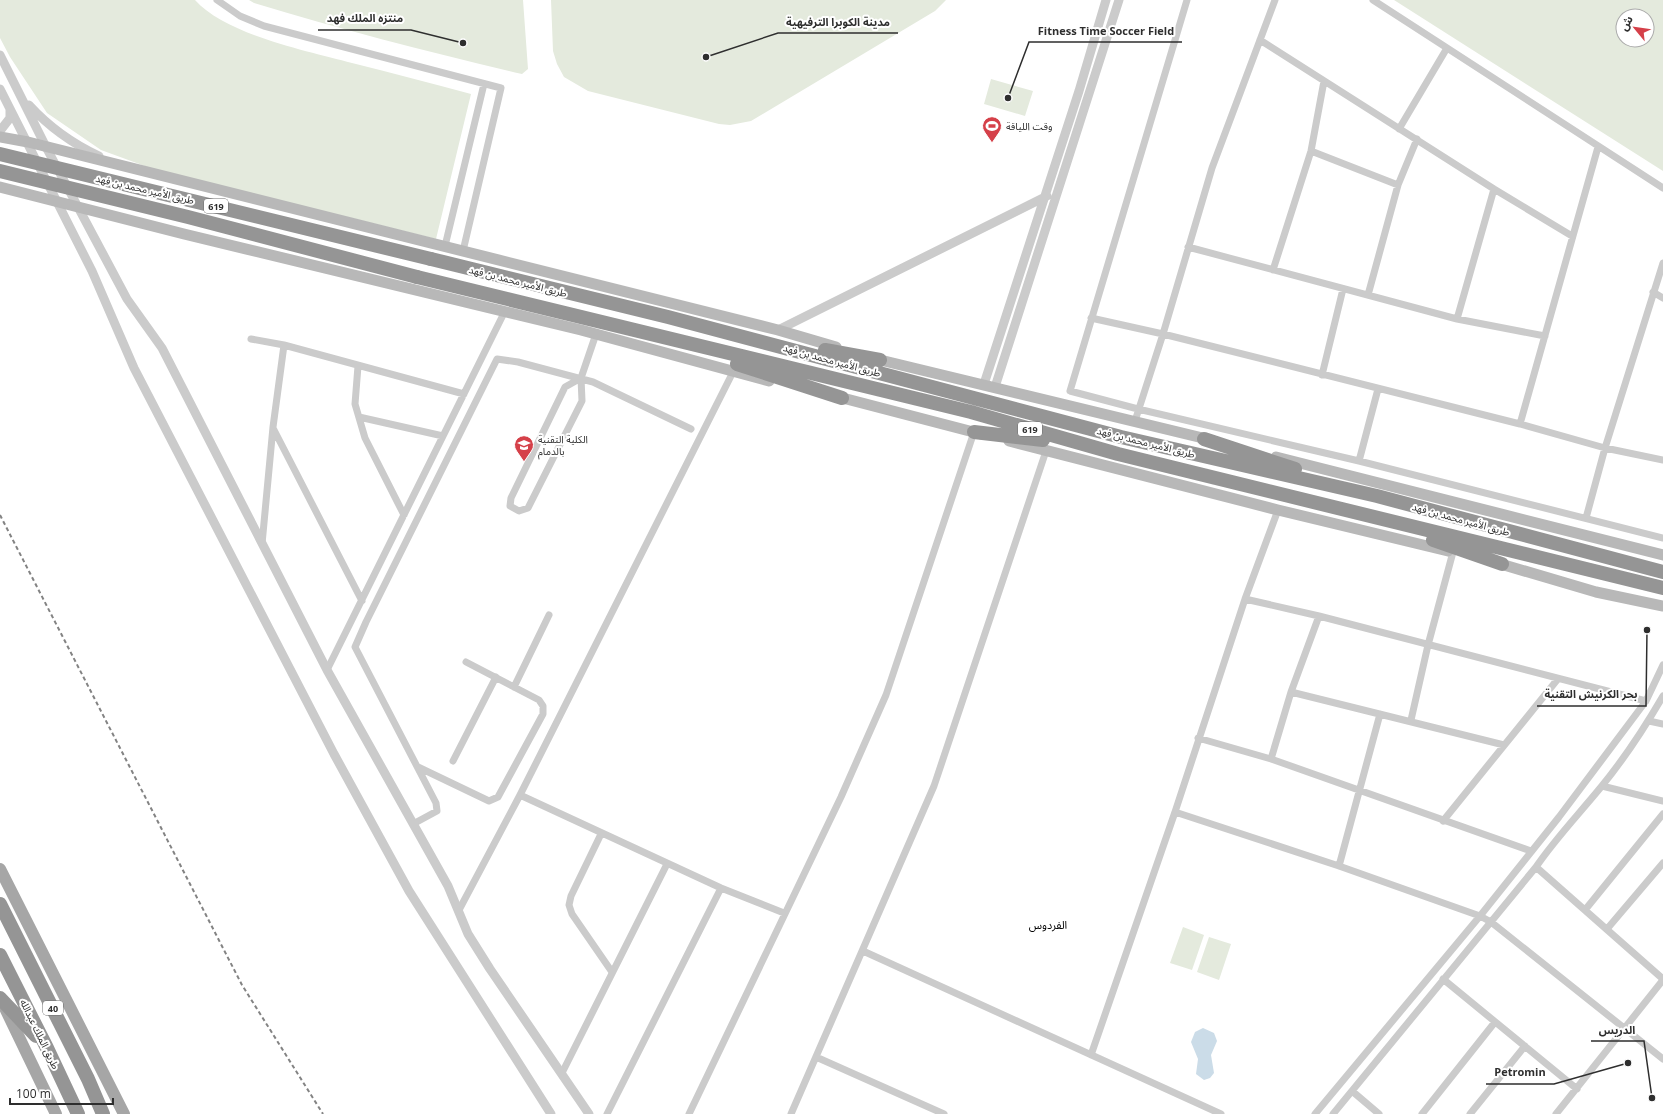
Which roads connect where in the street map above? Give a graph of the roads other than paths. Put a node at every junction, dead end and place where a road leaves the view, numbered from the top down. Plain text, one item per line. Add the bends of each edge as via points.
1 (217, 0) edge
2 (1106, 0) edge
3 (1119, 0) edge
4 (1187, 0) edge
5 (1275, 0) edge
6 (1373, 0) edge
7 (1260, 40) junction
8 (1447, 48) junction
9 (0, 55) edge
10 (1324, 81) junction
11 (484, 84) junction
12 (0, 89) edge
13 (22, 96) junction
14 (10, 108) junction
15 (1399, 129) junction
16 (0, 131) edge
17 (0, 137) edge
18 (1416, 139) junction
19 (28, 142) junction
20 (46, 147) junction
21 (1598, 147) junction
22 (1311, 151) junction
23 (0, 154) edge
24 (122, 167) junction
25 (0, 171) edge
26 (1398, 185) junction
27 (0, 187) edge
28 (1663, 188) edge
29 (1494, 189) junction
30 (1057, 194) junction
31 (1045, 197) junction
32 (57, 201) junction
33 (80, 208) junction
34 (1572, 236) junction
35 (445, 246) junction
36 (1188, 247) junction
37 (463, 251) junction
38 (1663, 263) edge
39 (1273, 270) junction
40 (1343, 289) junction
41 (1653, 292) junction
42 (1368, 295) junction
43 (1663, 298) edge
44 (505, 311) junction
45 (668, 318) junction
46 (1091, 318) junction
47 (1457, 319) junction
48 (621, 327) junction
49 (778, 330) junction
50 (596, 334) junction
51 (1163, 334) junction
52 (1545, 336) junction
53 (251, 339) dead end
54 (284, 345) junction
55 (880, 360) junction
56 (358, 366) junction
57 (733, 372) junction
58 (1322, 375) junction
59 (581, 378) junction
60 (984, 384) junction
61 (995, 387) junction
62 (1378, 389) junction
63 (464, 394) junction
64 (842, 398) junction
65 (1138, 409) junction
66 (359, 417) junction
67 (1134, 421) junction
68 (1520, 424) junction
69 (273, 427) junction
70 (691, 429) dead end
71 (974, 432) junction
72 (443, 436) junction
73 (1204, 439) junction
74 (1605, 448) junction
75 (1046, 451) junction
76 (1118, 454) junction
77 (1663, 460) edge
78 (1359, 461) junction
79 (1377, 496) junction
80 (1293, 497) junction
81 (1278, 510) junction
82 (404, 515) junction
83 (1586, 518) junction
84 (1663, 538) edge
85 (262, 544) junction
86 (1453, 552) junction
87 (1663, 555) edge
88 (1502, 564) junction
89 (1663, 572) edge
90 (1663, 588) edge
91 (1245, 599) junction
92 (362, 601) junction
93 (1663, 606) edge
94 (549, 615) dead end
95 (1319, 616) junction
96 (1428, 645) junction
97 (466, 662) dead end
98 (1663, 664) edge
99 (328, 670) junction
100 (496, 676) junction
101 (1557, 680) junction
102 (514, 687) junction
103 (1291, 692) junction
104 (1663, 696) edge
105 (1646, 701) junction
106 (1380, 714) junction
107 (1411, 720) junction
108 (1648, 721) junction
109 (1663, 724) edge
110 (1198, 738) junction
111 (1504, 745) junction
112 (1271, 759) junction
113 (453, 761) dead end
114 (418, 766) junction
115 (1602, 786) junction
116 (1360, 790) junction
117 (520, 795) junction
118 (1663, 801) edge
119 (1175, 812) junction
120 (1663, 814) edge
121 (1443, 820) junction
122 (412, 824) junction
123 (601, 834) junction
124 (1530, 851) junction
125 (1663, 863) edge
126 (667, 864) junction
127 (1339, 866) junction
128 (1536, 867) junction
129 (0, 869) edge
130 (721, 888) junction
131 (0, 904) edge
132 (459, 910) junction
133 (1585, 910) junction
134 (784, 913) junction
135 (1480, 916) junction
136 (1490, 922) junction
137 (1607, 929) junction
138 (863, 951) junction
139 (0, 955) edge
140 (612, 972) junction
141 (1444, 979) junction
142 (1663, 979) edge
143 (0, 998) edge
144 (1495, 1022) junction
145 (1624, 1026) junction
146 (1525, 1046) junction
147 (47, 1048) junction
148 (1091, 1055) junction
149 (816, 1057) junction
150 (1663, 1059) edge
151 (562, 1073) junction
152 (1577, 1089) junction
153 (1352, 1091) junction
154 (56, 1114) edge
155 (78, 1114) edge
156 (103, 1114) edge
157 (124, 1114) edge
158 (551, 1114) edge
159 (589, 1114) edge
160 (608, 1114) edge
161 (689, 1114) edge
162 (791, 1114) edge
163 (944, 1114) edge
164 (1221, 1114) edge
165 (1315, 1114) edge
166 (1333, 1114) edge
167 (1379, 1114) edge
168 (1422, 1114) edge
169 (1470, 1114) edge
170 (1556, 1114) edge

1 - 11 street via 240,16 264,26
2 - 31 street
3 - 30 street
4 - 46 street
5 - 7 street
6 - 8 street
7 - 10 street
7 - 36 street via 1212,168
8 - 15 street
8 - 21 street
9 - 13 street
10 - 15 street
10 - 22 street
11 - 35 street
11 - 37 street via 501,88
12 - 14 street
13 - 20 street
13 - 24 street via 60,135
14 - 16 street via 10,118
14 - 19 street
15 - 18 street
17 - 19 main road
18 - 26 street
18 - 29 street
19 - 20 main road
19 - 32 street
20 - 24 main road
20 - 33 street
21 - 28 street
21 - 34 street
22 - 26 street
22 - 39 street
23 - 45 highway, طريق الأمير محمد بن فهد / 619, bridge
24 - 35 main road
25 - 48 highway, طريق الأمير محمد بن فهد / 619, bridge
26 - 42 street
27 - 32 main road
29 - 34 street
29 - 47 street
30 - 31 street
30 - 61 street
31 - 49 street
31 - 60 street
32 - 33 main road
32 - 158 street via 92,271 134,368 408,891
33 - 44 main road
33 - 85 street via 127,299 162,348
34 - 52 street
35 - 37 main road
36 - 39 street
36 - 51 street
37 - 49 main road
38 - 41 street
39 - 40 street
40 - 42 street
40 - 58 street
41 - 43 street
41 - 74 street
42 - 47 street
44 - 50 main road
44 - 63 street
45 - 55 highway
45 - 79 highway, طريق الأمير محمد بن فهد / 619 via 1121,437
46 - 51 street
46 - 65 street via 1070,391
47 - 52 street
48 - 64 highway
48 - 76 highway, طريق الأمير محمد بن فهد / 619 via 971,412
49 - 55 main road
50 - 57 main road
50 - 59 street
51 - 58 street
51 - 65 street
52 - 68 street
53 - 54 street
54 - 56 street
54 - 69 street
55 - 60 main road
56 - 63 street
56 - 66 street via 355,404
57 - 64 main road
57 - 117 street
58 - 62 street
59 - 59 street via 566,387 511,498 510,506 519,511 528,508 582,401
59 - 70 street
59 - 114 street via 497,359 363,628 356,647
60 - 61 main road
61 - 67 main road
62 - 68 street
62 - 78 street
63 - 72 street
64 - 71 main road
65 - 67 street
65 - 78 street
66 - 72 street
66 - 82 street via 365,438
67 - 73 main road
68 - 74 street
69 - 85 street
69 - 92 street
71 - 75 main road
71 - 76 highway via 1039,439
71 - 134 street via 886,695 841,796
72 - 82 street
73 - 79 highway
73 - 87 main road
74 - 77 street
74 - 83 street
75 - 81 main road
75 - 138 street via 934,786
76 - 80 highway, طريق الأمير محمد بن فهد / 619
78 - 83 street
79 - 89 highway, طريق الأمير محمد بن فهد / 619
80 - 88 highway via 1441,542
80 - 90 highway, طريق الأمير محمد بن فهد / 619
81 - 86 main road
81 - 91 street
82 - 92 street
83 - 84 street
85 - 99 street
86 - 88 main road
86 - 96 street
88 - 93 main road via 1596,592
91 - 95 street
91 - 110 street
92 - 99 street
94 - 102 street
95 - 96 street
95 - 103 street
96 - 101 street
96 - 107 street
97 - 100 street
98 - 105 street
99 - 122 street
100 - 102 street
100 - 113 street
101 - 105 street
101 - 111 street
102 - 114 street via 539,700 543,706 543,714 498,797 489,801
103 - 106 street
103 - 112 street
104 - 108 street
105 - 124 street via 1559,817
106 - 107 street
106 - 116 street
107 - 111 street
108 - 109 street
108 - 115 street
110 - 112 street
110 - 119 street
111 - 121 street
112 - 116 street
114 - 122 street via 436,803 437,811
115 - 118 street
115 - 128 street
116 - 121 street
116 - 127 street
117 - 123 street
117 - 132 street
119 - 127 street
119 - 148 street
120 - 133 street
121 - 124 street
122 - 132 street
123 - 126 street
123 - 140 street via 569,905 572,914
124 - 135 street
125 - 137 street
126 - 130 street
126 - 140 street
127 - 135 street
128 - 133 street
128 - 136 street
129 - 157 main road
130 - 134 street
130 - 160 street
131 - 156 highway, 40
132 - 151 street via 468,934 490,969
133 - 137 street
134 - 161 street
135 - 136 street
135 - 165 street
136 - 141 street
136 - 145 street
137 - 142 street
138 - 148 street
138 - 149 street
139 - 147 highway, طريق الملك عبدالله / 40
140 - 151 street
141 - 144 street
141 - 153 street
142 - 145 street
143 - 147 highway
143 - 154 main road
144 - 146 street
144 - 168 street
145 - 150 street
145 - 152 street
146 - 152 street
146 - 169 street
147 - 155 highway, طريق الملك عبدالله / 40
148 - 164 street
149 - 162 street
149 - 163 street
151 - 159 street
152 - 170 street
153 - 166 street
153 - 167 street

